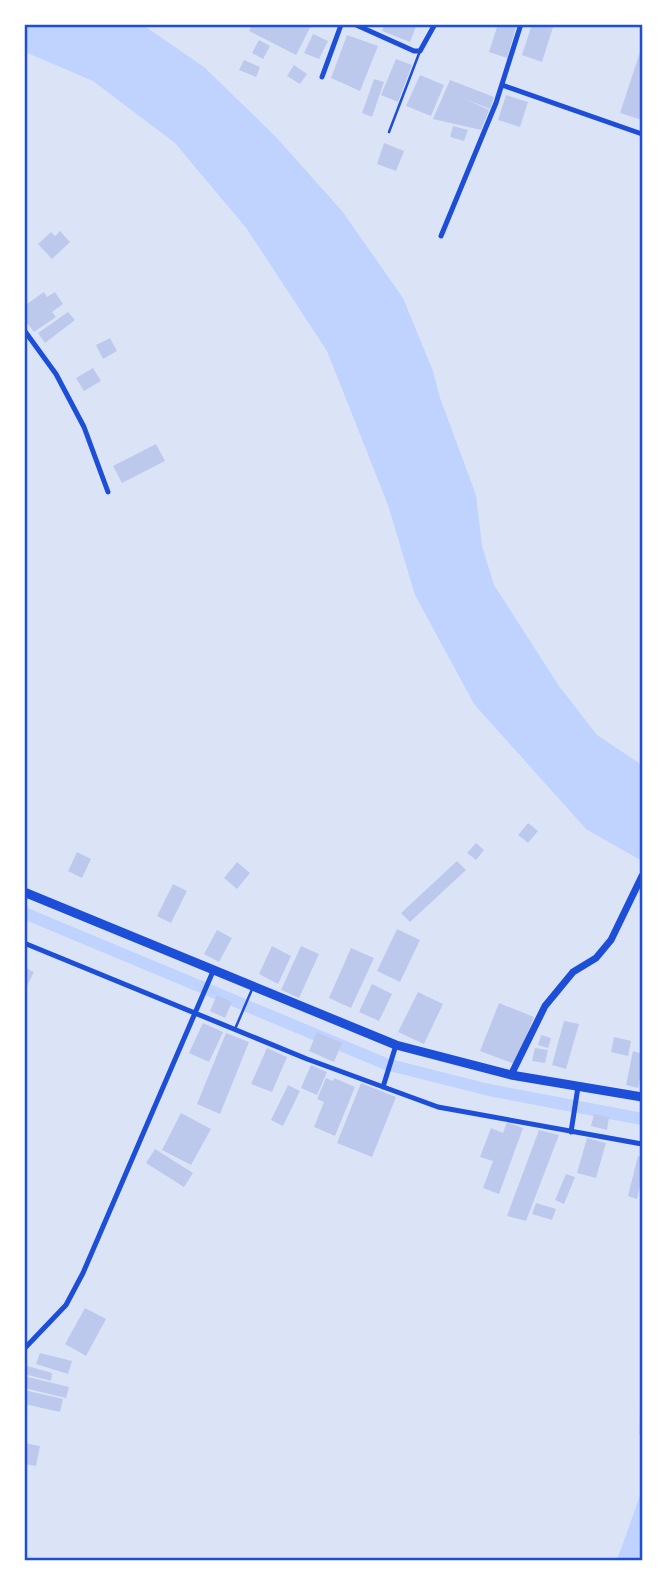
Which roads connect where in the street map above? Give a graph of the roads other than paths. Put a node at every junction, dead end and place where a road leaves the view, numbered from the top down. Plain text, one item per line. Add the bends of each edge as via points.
1 (335, 24) edge
2 (354, 24) edge
3 (435, 24) edge
4 (521, 24) edge
5 (341, 25) edge
6 (420, 51) junction
7 (322, 78) dead end
8 (502, 85) junction
9 (389, 132) dead end
10 (642, 134) edge
11 (441, 236) dead end
12 (24, 330) edge
13 (108, 492) dead end
14 (642, 876) edge
15 (24, 892) edge
16 (24, 943) edge
17 (214, 969) junction
18 (253, 987) junction
19 (195, 1014) junction
20 (235, 1029) junction
21 (396, 1045) junction
22 (511, 1074) junction
23 (383, 1087) junction
24 (578, 1087) junction
25 (642, 1097) edge
26 (571, 1132) junction
27 (642, 1144) edge
28 (24, 1349) edge

1 - 5 street
2 - 6 street
3 - 6 street
4 - 8 street
5 - 7 street
6 - 9 lane
8 - 10 street
8 - 11 street
12 - 13 street via 56,374 84,427
14 - 22 street via 611,940 596,958 573,972 545,1006
15 - 17 main road
16 - 19 street
17 - 18 main road
17 - 19 street
18 - 20 lane
18 - 21 main road
19 - 20 street
19 - 28 street via 83,1273 66,1305
20 - 23 street
21 - 22 main road
21 - 23 street
22 - 24 main road
23 - 26 street via 438,1107
24 - 25 main road
24 - 26 street
26 - 27 street

